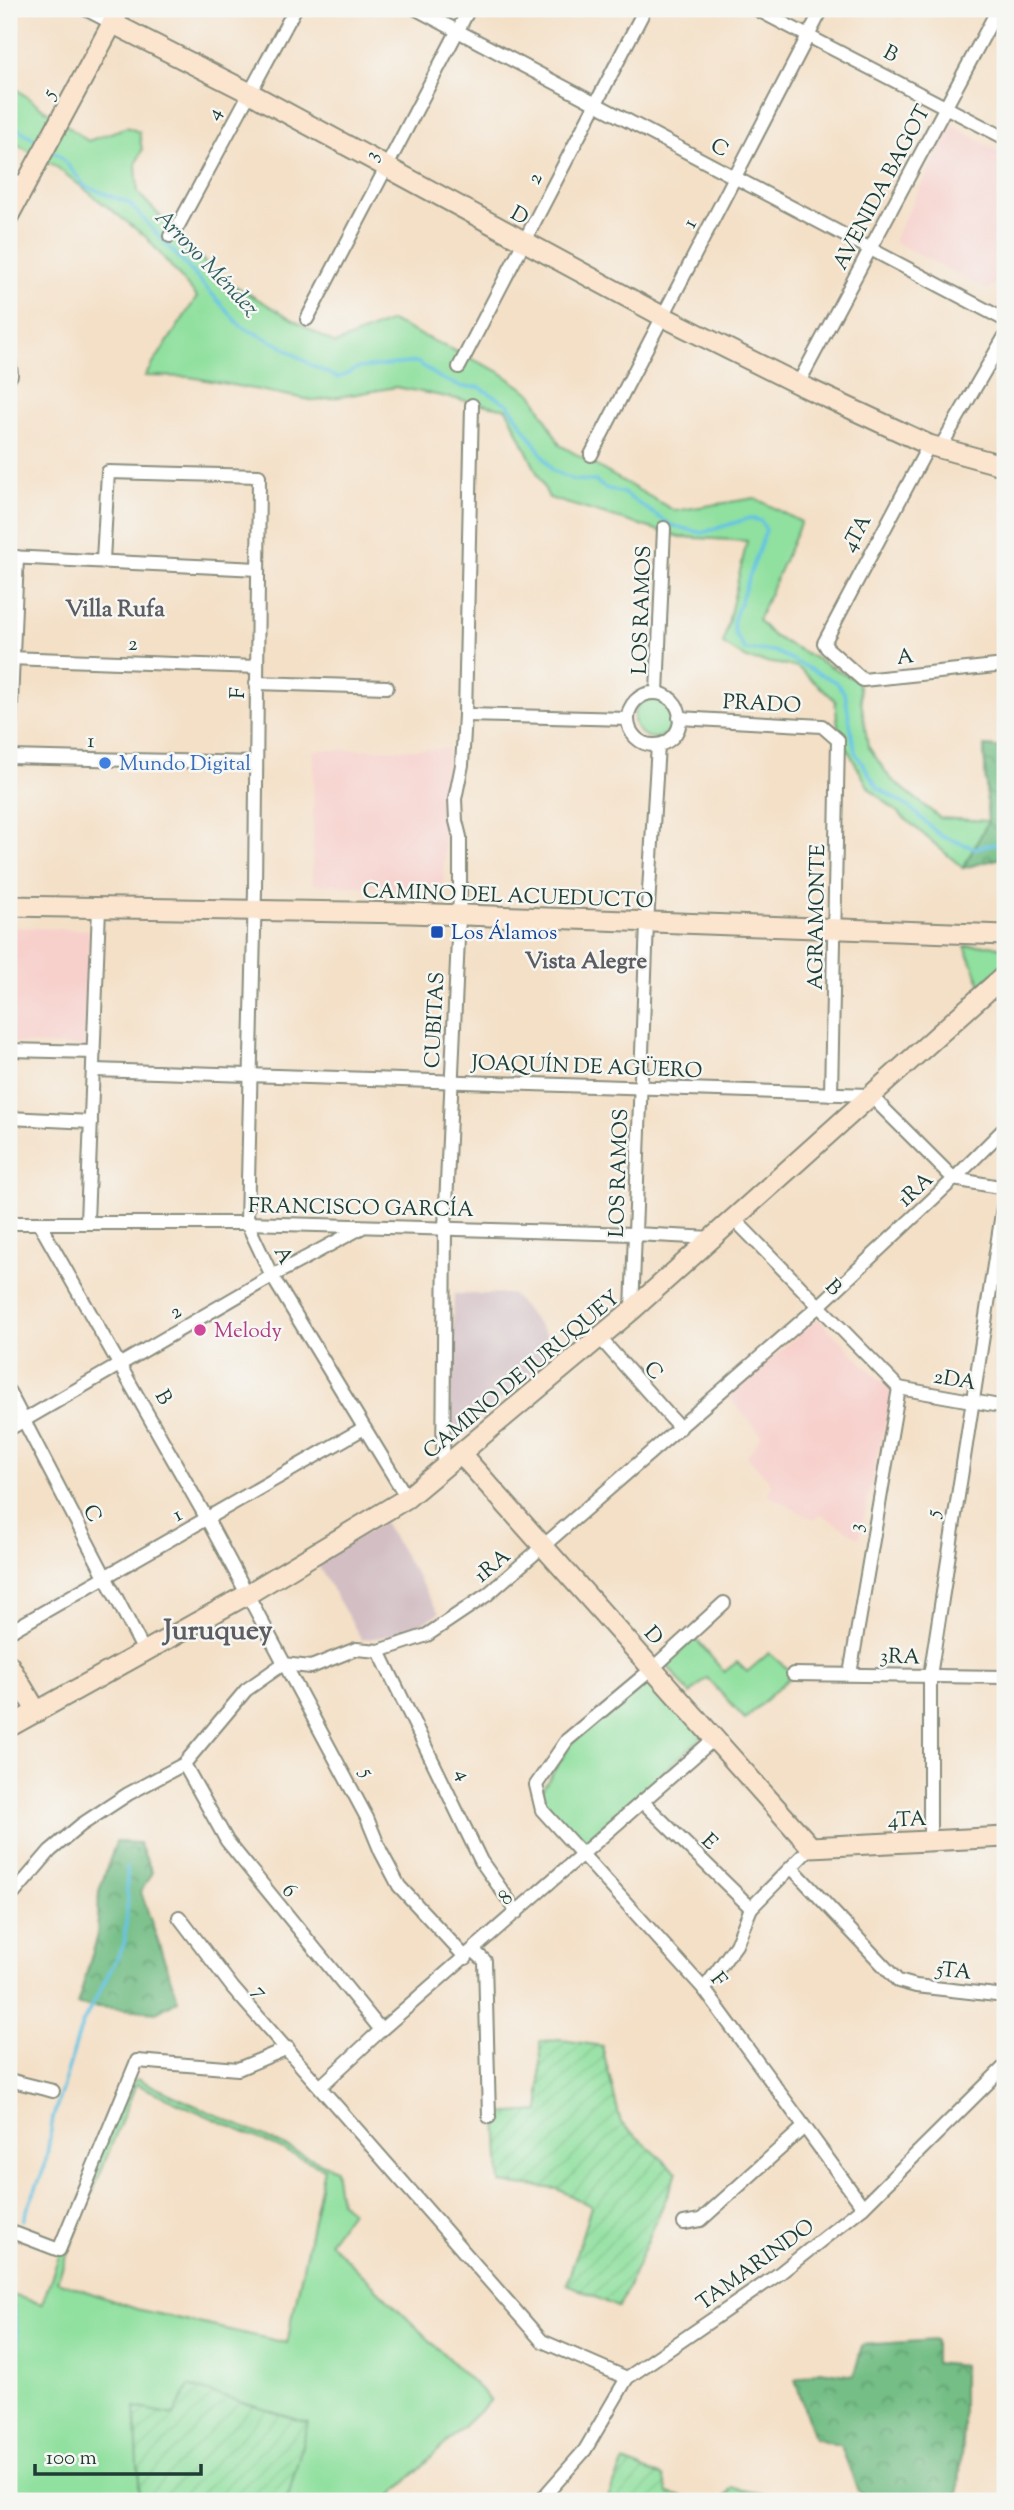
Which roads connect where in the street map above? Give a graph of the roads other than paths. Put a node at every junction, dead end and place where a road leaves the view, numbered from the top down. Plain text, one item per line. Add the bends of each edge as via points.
1 (85, 9) edge
2 (295, 9) edge
3 (416, 9) edge
4 (469, 9) edge
5 (645, 9) edge
6 (756, 9) edge
7 (822, 9) edge
8 (998, 9) edge
9 (116, 16) edge
10 (457, 31) junction
11 (808, 37) junction
12 (250, 93) junction
13 (594, 103) junction
14 (946, 107) junction
15 (1005, 138) edge
16 (387, 166) junction
17 (734, 177) junction
18 (17, 181) edge
19 (9, 215) edge
20 (170, 236) dead end
21 (523, 242) junction
22 (871, 247) junction
23 (662, 316) junction
24 (307, 319) dead end
25 (1005, 320) edge
26 (1005, 336) edge
27 (9, 358) edge
28 (459, 367) dead end
29 (9, 377) edge
30 (799, 384) junction
31 (472, 405) dead end
32 (935, 446) junction
33 (590, 455) dead end
34 (1005, 466) edge
35 (664, 528) dead end
36 (13, 557) edge
37 (103, 560) junction
38 (258, 569) junction
39 (824, 643) joint
40 (12, 658) edge
41 (1005, 665) edge
42 (257, 667) junction
43 (256, 683) junction
44 (387, 687) dead end
45 (657, 694) junction
46 (465, 715) junction
47 (628, 719) junction
48 (679, 719) junction
49 (838, 740) joint
50 (658, 745) junction
51 (9, 755) edge
52 (255, 763) junction
53 (9, 906) edge
54 (99, 908) junction
55 (254, 911) junction
56 (459, 915) junction
57 (647, 923) junction
58 (836, 929) junction
59 (1005, 935) edge
60 (1005, 975) edge
61 (9, 1051) edge
62 (94, 1052) junction
63 (93, 1070) junction
64 (249, 1074) junction
65 (450, 1080) junction
66 (640, 1087) junction
67 (831, 1094) junction
68 (870, 1095) junction
69 (9, 1118) edge
70 (91, 1122) junction
71 (1005, 1128) edge
72 (954, 1179) junction
73 (1005, 1188) edge
74 (1005, 1195) edge
75 (735, 1220) junction
76 (87, 1222) junction
77 (9, 1223) edge
78 (39, 1223) junction
79 (247, 1223) junction
80 (362, 1227) junction
81 (445, 1228) junction
82 (635, 1234) junction
83 (712, 1238) junction
84 (272, 1276) junction
85 (820, 1305) junction
86 (632, 1310) junction
87 (599, 1338) junction
88 (120, 1365) junction
89 (899, 1388) junction
90 (9, 1392) edge
91 (973, 1402) junction
92 (1005, 1407) edge
93 (24, 1421) junction
94 (364, 1428) junction
95 (680, 1428) junction
96 (9, 1429) edge
97 (461, 1454) junction
98 (443, 1470) junction
99 (407, 1498) junction
100 (207, 1519) junction
101 (544, 1547) junction
102 (105, 1577) junction
103 (248, 1594) junction
104 (724, 1603) dead end
105 (9, 1632) edge
106 (144, 1651) junction
107 (379, 1651) junction
108 (283, 1664) junction
109 (9, 1665) edge
110 (653, 1668) junction
111 (793, 1674) dead end
112 (850, 1674) junction
113 (930, 1676) junction
114 (1005, 1676) edge
115 (37, 1712) junction
116 (9, 1727) edge
117 (715, 1738) junction
118 (184, 1764) junction
119 (642, 1801) junction
120 (1005, 1837) edge
121 (930, 1840) junction
122 (811, 1847) junction
123 (581, 1855) junction
124 (792, 1868) junction
125 (14, 1893) dead end
126 (751, 1908) junction
127 (517, 1912) junction
128 (179, 1917) dead end
129 (469, 1954) junction
130 (704, 1989) junction
131 (1005, 1996) edge
132 (381, 2030) junction
133 (288, 2048) junction
134 (1005, 2066) edge
135 (9, 2080) edge
136 (321, 2086) junction
137 (53, 2091) dead end
138 (489, 2117) dead end
139 (803, 2127) junction
140 (863, 2207) junction
141 (684, 2223) dead end
142 (9, 2231) edge
143 (627, 2378) junction
144 (550, 2496) edge
145 (540, 2501) edge

1 - 9 street, D
2 - 12 street, 4
3 - 10 street, C
4 - 10 street, 3
5 - 13 street, 2
6 - 11 street, B
7 - 11 street, 1
8 - 14 street, AVENIDA BAGOT
9 - 12 street, D
9 - 18 street, 5 via 41,154
10 - 13 street, C
10 - 16 street, 3
11 - 14 street, B
11 - 17 street, 1
12 - 16 street, D
12 - 20 street, 4
13 - 17 street, C
13 - 21 street, 2
14 - 15 street, B
14 - 22 street, AVENIDA BAGOT
16 - 21 street, D
16 - 24 street, 3
17 - 22 street, C
17 - 23 street, 1
18 - 19 street
21 - 23 street, D
21 - 28 street, 2
22 - 25 street, C
22 - 30 street, AVENIDA BAGOT
23 - 30 street, D
23 - 33 street, 1
26 - 32 street, 4TA
27 - 29 street
30 - 32 street, D
31 - 46 street, CUBITAS
32 - 34 street
32 - 39 street, 4TA
35 - 45 street, LOS RAMOS
36 - 37 street
36 - 40 street
37 - 38 street
37 - 38 street, F via 108,472 259,476
38 - 42 street, F
39 - 41 street, A via 863,680
40 - 42 street, 2
40 - 51 street
42 - 43 street, F
43 - 44 street
43 - 52 street, F
45 - 47 street, LOS RAMOS via 640,697
45 - 48 street, LOS RAMOS via 675,705
46 - 47 street
46 - 56 street, CUBITAS via 463,765 455,799 460,837
47 - 50 street via 640,741
48 - 49 street, PRADO via 822,726
48 - 50 street via 676,733
49 - 58 street, AGRAMONTE
50 - 57 street, LOS RAMOS
51 - 52 street, 1
52 - 55 street, F
53 - 54 street, CAMINO DEL ACUEDUCTO
54 - 55 street, CAMINO DEL ACUEDUCTO
54 - 62 street
55 - 56 street, CAMINO DEL ACUEDUCTO
55 - 64 street, A
56 - 57 street, CAMINO DEL ACUEDUCTO
56 - 65 street, CUBITAS
57 - 58 street, CAMINO DEL ACUEDUCTO
57 - 66 street, LOS RAMOS
58 - 59 street, CAMINO DEL ACUEDUCTO
58 - 67 street, AGRAMONTE
60 - 68 street, CAMINO DE JURUQUEY
61 - 62 street
62 - 63 street
63 - 64 street, JOAQUÍN DE AGÜERO
63 - 70 street
64 - 65 street, JOAQUÍN DE AGÜERO
64 - 79 street, A
65 - 66 street, JOAQUÍN DE AGÜERO
65 - 81 street, CUBITAS
66 - 67 street, JOAQUÍN DE AGÜERO
66 - 82 street, LOS RAMOS
67 - 68 street, JOAQUÍN DE AGÜERO
68 - 72 street
68 - 75 street, CAMINO DE JURUQUEY
69 - 70 street
70 - 76 street
71 - 72 street, 1RA
72 - 73 street, 1RA
72 - 85 street, 1RA
74 - 91 street, 5
75 - 83 street, CAMINO DE JURUQUEY
75 - 85 street, B
76 - 78 street, FRANCISCO GARCÍA
76 - 79 street, FRANCISCO GARCÍA
77 - 78 street, FRANCISCO GARCÍA
78 - 88 street, B
79 - 80 street, FRANCISCO GARCÍA
79 - 84 street, A
80 - 81 street, FRANCISCO GARCÍA
80 - 84 street, 2
81 - 82 street, FRANCISCO GARCÍA
81 - 98 street, CUBITAS
82 - 83 street, FRANCISCO GARCÍA
82 - 86 street, LOS RAMOS
83 - 86 street, CAMINO DE JURUQUEY
84 - 88 street, 2
84 - 94 street, A
85 - 89 street, B
85 - 95 street, 1RA
86 - 87 street, CAMINO DE JURUQUEY
87 - 95 street, C
87 - 97 street, CAMINO DE JURUQUEY
88 - 93 street, 2
88 - 100 street, B
89 - 91 street, 2DA
89 - 112 street, 3
90 - 93 street, C
91 - 92 street, 2DA
91 - 113 street, 5
93 - 96 street, 2
93 - 102 street, C
94 - 99 street, A
94 - 100 street, 1
95 - 101 street, 1RA
97 - 98 street, CAMINO DE JURUQUEY
97 - 101 street, D
98 - 99 street, CAMINO DE JURUQUEY
99 - 103 street, CAMINO DE JURUQUEY
100 - 102 street, 1
100 - 103 street, B
101 - 107 street, 1RA via 488,1594 427,1635
101 - 110 street, D
102 - 105 street, 1
102 - 106 street, C
103 - 106 street, CAMINO DE JURUQUEY
103 - 108 street, 5
104 - 110 street
106 - 115 street, CAMINO DE JURUQUEY
107 - 108 street, 1RA via 356,1649 311,1667
107 - 127 street, 4 via 481,1861
108 - 118 street via 246,1690
108 - 129 street, 5 via 399,1886
109 - 115 street
110 - 117 street, D
110 - 123 street, F via 567,1740 536,1785 542,1810
111 - 112 street, 3RA
112 - 113 street, 3RA
113 - 114 street, 3RA
113 - 121 street, 5
115 - 116 street, CAMINO DE JURUQUEY
117 - 119 street, 8
117 - 122 street, D
118 - 125 street via 80,1825
118 - 132 street, 6 via 227,1841
119 - 123 street, 8
119 - 126 street, E
120 - 121 street, 4TA
121 - 122 street, 4TA
122 - 124 street
123 - 127 street, 8
123 - 130 street, F
124 - 126 street
124 - 131 street, 5TA via 898,1981
126 - 130 street via 736,1945
127 - 129 street, 8
128 - 133 street, 7 via 233,1988
129 - 132 street, 8
129 - 138 street via 485,1961
130 - 139 street, F
132 - 136 street, 8
133 - 136 street, 7
133 - 142 street via 238,2069 137,2061 59,2250
134 - 140 street, TAMARINDO
135 - 137 street
136 - 143 street, 7 via 542,2341
139 - 140 street, F
139 - 141 street via 701,2220
140 - 143 street, TAMARINDO via 780,2273
143 - 144 street, TAMARINDO
144 - 145 street, TAMARINDO

